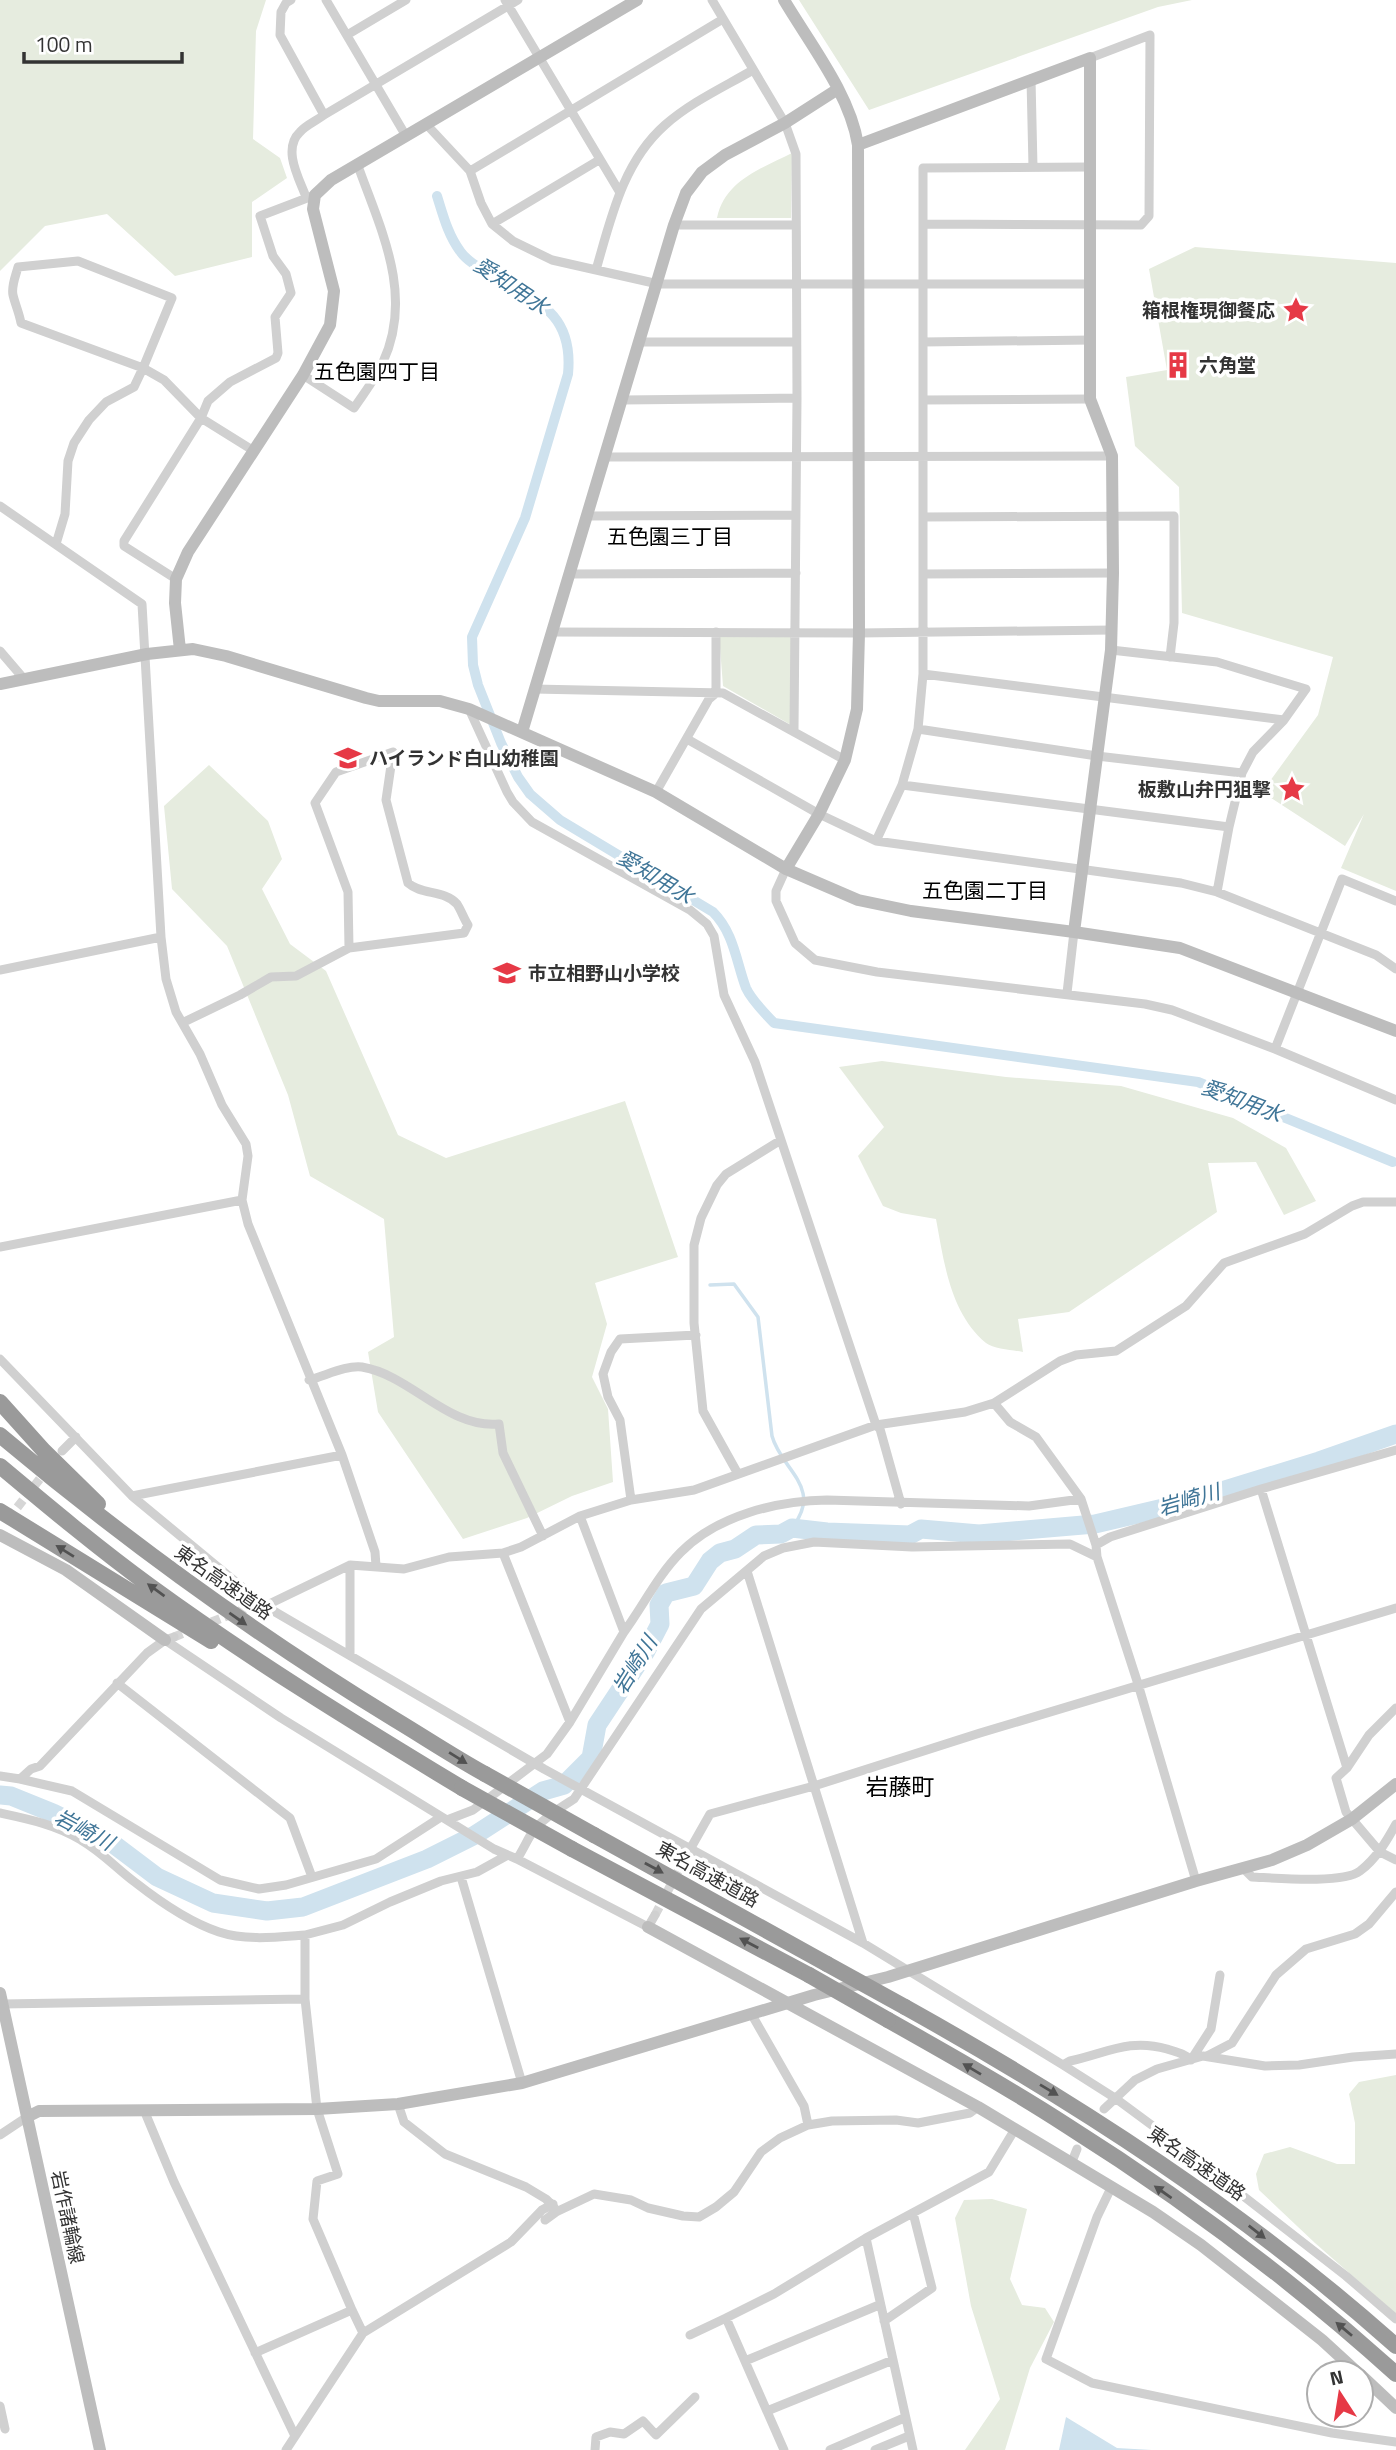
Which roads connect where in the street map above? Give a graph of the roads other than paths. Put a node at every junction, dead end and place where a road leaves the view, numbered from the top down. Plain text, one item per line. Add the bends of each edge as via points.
1 (291, 0) edge
2 (326, 0) edge
3 (406, 0) edge
4 (518, 0) edge
5 (637, 0) edge
6 (712, 0) edge
7 (784, 0) edge
8 (507, 3) edge
9 (723, 19) junction
10 (347, 35) junction
11 (539, 58) junction
12 (1090, 58) junction
13 (753, 70) junction
14 (1031, 79) junction
15 (376, 85) junction
16 (838, 89) junction
17 (570, 110) junction
18 (324, 115) junction
19 (785, 123) junction
20 (427, 125) junction
21 (406, 136) junction
22 (858, 145) junction
23 (599, 160) junction
24 (358, 166) junction
25 (1032, 167) junction
26 (1090, 167) junction
27 (470, 171) junction
28 (619, 191) junction
29 (311, 196) junction
30 (492, 224) junction
31 (923, 224) junction
32 (1091, 224) junction
33 (674, 225) junction
34 (796, 225) junction
35 (596, 270) junction
36 (796, 283) junction
37 (658, 284) junction
38 (859, 284) junction
39 (923, 284) junction
40 (1091, 284) junction
41 (1091, 340) junction
42 (639, 342) junction
43 (796, 342) junction
44 (923, 342) junction
45 (143, 368) junction
46 (303, 374) junction
47 (797, 398) junction
48 (1090, 399) junction
49 (623, 400) junction
50 (923, 400) junction
51 (201, 418) junction
52 (254, 451) junction
53 (1112, 456) junction
54 (605, 457) junction
55 (796, 458) junction
56 (858, 458) junction
57 (923, 458) junction
58 (0, 506) edge
59 (796, 515) junction
60 (588, 516) junction
61 (1112, 516) junction
62 (923, 517) junction
63 (56, 544) junction
64 (796, 573) junction
65 (1113, 573) junction
66 (570, 574) junction
67 (923, 574) junction
68 (176, 579) junction
69 (1112, 630) junction
70 (552, 632) junction
71 (716, 632) junction
72 (794, 632) junction
73 (922, 632) junction
74 (859, 633) junction
75 (180, 650) junction
76 (1111, 650) junction
77 (0, 651) edge
78 (146, 654) junction
79 (1170, 657) junction
80 (923, 674) junction
81 (24, 679) junction
82 (0, 684) edge
83 (534, 689) junction
84 (716, 692) junction
85 (1105, 697) junction
86 (471, 710) junction
87 (1284, 720) junction
88 (919, 729) junction
89 (794, 730) junction
90 (522, 732) junction
91 (687, 739) junction
92 (1097, 756) junction
93 (845, 760) junction
94 (1242, 772) junction
95 (902, 785) junction
96 (656, 792) junction
97 (1090, 810) junction
98 (820, 814) junction
99 (1229, 827) junction
100 (876, 841) junction
101 (786, 869) junction
102 (1082, 869) junction
103 (1217, 892) junction
104 (1396, 901) edge
105 (1074, 932) junction
106 (1320, 934) junction
107 (161, 936) junction
108 (349, 948) junction
109 (0, 970) edge
110 (1396, 970) edge
111 (1298, 992) junction
112 (1067, 993) junction
113 (184, 1022) junction
114 (1396, 1031) edge
115 (1275, 1049) junction
116 (1396, 1100) edge
117 (781, 1140) junction
118 (243, 1200) junction
119 (1396, 1202) edge
120 (0, 1247) edge
121 (696, 1335) junction
122 (0, 1359) edge
123 (309, 1380) junction
124 (0, 1402) edge
125 (994, 1402) junction
126 (876, 1425) junction
127 (0, 1436) edge
128 (76, 1437) junction
129 (1396, 1450) edge
130 (62, 1451) dead end
131 (342, 1455) junction
132 (0, 1466) edge
133 (738, 1474) junction
134 (1261, 1489) junction
135 (132, 1496) junction
136 (1081, 1499) junction
137 (631, 1500) junction
138 (901, 1504) junction
139 (3, 1516) edge
140 (580, 1516) junction
141 (0, 1533) edge
142 (543, 1536) junction
143 (1095, 1543) junction
144 (503, 1553) junction
145 (1097, 1557) junction
146 (163, 1565) junction
147 (350, 1565) junction
148 (376, 1566) junction
149 (747, 1571) junction
150 (265, 1605) junction
151 (252, 1606) tunnel mouth
152 (1396, 1608) edge
153 (624, 1632) junction
154 (1306, 1636) junction
155 (169, 1639) junction
156 (350, 1656) junction
157 (117, 1683) junction
158 (1138, 1684) junction
159 (1396, 1709) edge
160 (570, 1722) junction
161 (418, 1762) junction
162 (535, 1763) junction
163 (1347, 1768) junction
164 (0, 1776) edge
165 (20, 1779) junction
166 (1396, 1784) edge
167 (576, 1786) junction
168 (814, 1786) junction
169 (0, 1812) edge
170 (1352, 1819) junction
171 (447, 1820) junction
172 (1396, 1824) edge
173 (691, 1850) junction
174 (1380, 1852) junction
175 (506, 1856) junction
176 (517, 1859) junction
177 (684, 1860) tunnel mouth
178 (1396, 1860) edge
179 (1244, 1869) junction
180 (312, 1877) junction
181 (461, 1877) junction
182 (1196, 1881) junction
183 (1396, 1892) edge
184 (655, 1915) tunnel mouth
185 (648, 1927) junction
186 (305, 1935) junction
187 (863, 1943) junction
188 (906, 1970) junction
189 (1220, 1975) dead end
190 (1, 1998) edge
191 (305, 1999) junction
192 (789, 2004) junction
193 (752, 2015) junction
194 (1396, 2054) edge
195 (1208, 2056) junction
196 (1191, 2060) junction
197 (1063, 2065) junction
198 (522, 2083) junction
199 (1115, 2098) junction
200 (398, 2104) junction
201 (978, 2107) junction
202 (317, 2109) junction
203 (1104, 2109) dead end
204 (144, 2110) junction
205 (27, 2117) junction
206 (808, 2125) junction
207 (1015, 2129) junction
208 (0, 2135) edge
209 (1077, 2150) dead end
210 (1071, 2164) junction
211 (1111, 2188) junction
212 (554, 2208) junction
213 (912, 2213) junction
214 (545, 2220) dead end
215 (866, 2238) junction
216 (879, 2305) junction
217 (352, 2310) junction
218 (726, 2318) junction
219 (1396, 2319) edge
220 (884, 2321) junction
221 (363, 2333) junction
222 (690, 2335) dead end
223 (1396, 2346) edge
224 (255, 2353) junction
225 (1343, 2359) edge
226 (893, 2360) junction
227 (745, 2361) junction
228 (1396, 2374) edge
229 (1375, 2388) edge
230 (695, 2397) dead end
231 (0, 2406) edge
232 (1396, 2408) edge
233 (767, 2411) junction
234 (904, 2418) junction
235 (5, 2429) dead end
236 (295, 2436) junction
237 (909, 2436) junction
238 (1396, 2442) edge
239 (100, 2450) edge
240 (286, 2450) edge
241 (595, 2450) edge
242 (784, 2450) edge
243 (830, 2450) edge
244 (874, 2450) edge
245 (913, 2450) edge

1 - 18 street via 281,12 280,35
2 - 10 street
3 - 10 street
4 - 8 street
5 - 11 street
6 - 9 street
7 - 16 street
8 - 11 street
8 - 15 street
9 - 13 street
9 - 17 street
10 - 15 street
11 - 17 street
11 - 20 street
12 - 14 street
12 - 26 street
12 - 32 street via 1150,36 1149,216 1142,225
13 - 19 street
13 - 28 street via 666,124 646,144
14 - 22 street
14 - 25 street
15 - 18 street
15 - 21 street
16 - 19 street
16 - 22 street
17 - 23 street
17 - 27 street
18 - 29 street via 298,133 292,147 291,157
19 - 33 street via 702,172 686,193
19 - 34 street via 796,155
20 - 21 street
20 - 27 street
21 - 24 street
22 - 38 street
23 - 28 street
23 - 30 street
24 - 29 street
24 - 46 street via 393,265 394,335 354,408
25 - 26 street
25 - 31 street via 923,168
26 - 32 street
27 - 30 street
28 - 35 street
29 - 46 street via 334,291 330,325
29 - 51 street via 260,216 291,293 275,317 276,358 230,382 208,401
30 - 35 street via 513,241 552,260
31 - 32 street
31 - 39 street
32 - 40 street
33 - 34 street
33 - 37 street
34 - 36 street
35 - 37 street
36 - 37 street
36 - 38 street
36 - 43 street
37 - 42 street
38 - 39 street
38 - 56 street
39 - 40 street
39 - 44 street
40 - 41 street
41 - 44 street
41 - 48 street
42 - 43 street
42 - 49 street
43 - 47 street
44 - 50 street
45 - 45 street via 21,323 13,297 18,267 78,261 172,298
45 - 51 street via 164,380
45 - 63 street via 134,387 106,402 74,443 68,461 65,514
46 - 52 street
47 - 49 street
47 - 55 street
48 - 50 street
48 - 53 street
49 - 54 street
50 - 57 street
51 - 52 street
51 - 68 street via 124,541 124,546
52 - 68 street via 188,552
53 - 57 street
53 - 61 street
54 - 55 street
54 - 60 street
55 - 56 street
55 - 59 street
56 - 57 street
56 - 74 street
57 - 62 street
58 - 63 street
59 - 60 street
59 - 64 street
60 - 66 street
61 - 62 street
61 - 65 street
61 - 79 street via 1174,516
62 - 67 street
63 - 78 street via 142,604
64 - 66 street
64 - 72 street
65 - 67 street
65 - 69 street
66 - 70 street
67 - 73 street
68 - 75 street
69 - 73 street
69 - 76 street
70 - 71 street
70 - 83 street
71 - 72 street
71 - 84 street
72 - 74 street
72 - 89 street
73 - 74 street
73 - 80 street
74 - 93 street via 858,709
75 - 78 street
75 - 86 street via 226,656 379,701 440,701
76 - 79 street
76 - 85 street
77 - 81 street
78 - 81 street
78 - 107 street
79 - 87 street via 1217,662 1306,689
80 - 85 street
80 - 88 street
81 - 82 street
83 - 84 street
83 - 90 street
84 - 89 street
84 - 91 street
85 - 87 street
85 - 92 street
86 - 90 street
86 - 117 street via 506,792 532,822 690,910 707,925 718,951 724,995 755,1062
87 - 94 street via 1253,752
88 - 92 street
88 - 95 street
89 - 93 street
90 - 96 street
91 - 96 street
91 - 98 street
92 - 94 street
92 - 97 street
93 - 98 street
94 - 99 street
95 - 97 street
95 - 100 street
96 - 101 street
97 - 99 street
97 - 102 street
98 - 100 street
98 - 101 street
99 - 103 street
100 - 102 street
101 - 105 street via 839,894 876,905
101 - 112 street via 776,901 795,943 815,960 877,972
102 - 103 street
102 - 105 street
103 - 106 street
104 - 106 street via 1342,879
105 - 111 street via 1180,948
105 - 112 street
106 - 110 street via 1376,955
106 - 111 street
107 - 109 street
107 - 113 street via 170,995
108 - 108 street via 464,933 468,925 449,897 408,883 386,800 393,752 336,772 315,803 348,892
108 - 113 street via 296,976 271,977
111 - 114 street
111 - 115 street
112 - 115 street via 1172,1010
113 - 118 street via 222,1105 246,1144
115 - 116 street
117 - 121 street via 726,1174 701,1218 694,1245
117 - 126 street
118 - 120 street
118 - 123 street via 248,1224
119 - 125 street via 1363,1202 1305,1234 1224,1264 1186,1306 1116,1351 1060,1361
121 - 133 street via 703,1411
121 - 137 street via 620,1339 611,1352 603,1374 620,1420
122 - 128 street
123 - 131 street
123 - 142 street via 359,1367 383,1373 471,1423 499,1424 503,1453
124 - 146 highway via 78,1485
125 - 126 street via 965,1412
125 - 136 street via 1010,1422 1036,1437
126 - 133 street
126 - 138 street
127 - 146 highway, 東名高速道路
128 - 130 street
128 - 135 street
129 - 134 street
131 - 135 street
131 - 148 street
161 -> 132 highway via 306,1693 149,1586
133 - 137 street via 694,1490
134 - 143 street
134 - 154 street
135 - 150 street
136 - 138 street via 1029,1506
136 - 143 street
137 - 140 street
138 - 153 street via 798,1501 736,1518 680,1553
139 - 141 street
161 -> 139 highway
140 - 142 street
140 - 153 street
141 - 155 street via 66,1570
142 - 144 street
143 - 145 street
144 - 148 street via 449,1557 404,1569
144 - 160 street
145 - 149 street via 1070,1544 912,1547 814,1542 764,1556
145 - 158 street
146 -> 223 highway, 東名高速道路, bridge via 302,1662 485,1774 1055,2094 1248,2225
147 - 148 street
147 - 150 street
147 - 156 street
149 - 167 street via 701,1609
149 - 168 street
150 - 151 street
150 - 156 street
152 - 154 street
153 - 160 street
154 - 158 street
154 - 163 street
155 - 157 street via 147,1653
155 - 171 street via 281,1718
156 - 162 street
157 - 165 street via 40,1766
157 - 180 street via 290,1818
158 - 168 street
158 - 182 street
159 - 163 street via 1369,1734
160 - 162 street
228 -> 161 highway, bridge via 1223,2234 1066,2124 809,1975
162 - 167 street
162 - 171 street via 473,1810
163 - 170 street via 1336,1777
164 - 165 street
165 - 180 street via 79,1794 220,1880 259,1889
166 - 170 street
167 - 173 street
167 - 176 street via 574,1799 532,1832
168 - 173 street via 710,1814
168 - 187 street
169 - 186 street via 80,1839 150,1894 219,1932 258,1937
170 - 174 street
170 - 179 street via 1307,1846
171 - 175 street
171 - 180 street via 376,1859
172 - 174 street
173 - 177 street
173 - 187 street
174 - 178 street
174 - 179 street via 1358,1873 1345,1876 1252,1877
175 - 176 street
175 - 181 street
176 - 185 street
179 - 182 street
181 - 186 street via 415,1891 343,1925
181 - 198 street
182 - 188 street
183 - 195 street via 1369,1924 1354,1934 1306,1949 1276,1975 1233,2043
184 - 185 street
185 - 192 street
186 - 191 street
187 - 188 street
188 - 192 street
188 - 197 street
189 - 196 street via 1211,2029
190 - 191 street
190 - 205 street, 岩作諸輪線
191 - 202 street
192 - 193 street
192 - 201 street
193 - 198 street
193 - 206 street via 804,2106
194 - 195 street via 1287,2066
195 - 196 street
196 - 197 street via 1186,2054 1136,2043
196 - 199 street via 1135,2080
197 - 199 street
198 - 200 street
199 - 203 street
199 - 219 street
200 - 202 street
200 - 212 street via 404,2122 445,2154 526,2187
201 - 206 street via 970,2113 918,2123 832,2121
201 - 207 street
202 - 204 street
202 - 217 street via 338,2174 317,2181 313,2219
204 - 205 street via 39,2111
204 - 224 street
205 - 208 street
205 - 239 street, 岩作諸輪線
206 - 212 street via 761,2152 734,2192 699,2217 594,2194
207 - 210 street
207 - 213 street via 989,2172
209 - 210 street
210 - 211 street
211 - 225 street via 1201,2245
211 - 238 street via 1046,2359 1092,2383
212 - 214 street
212 - 221 street via 542,2210 511,2242
213 - 215 street
213 - 220 street via 932,2288
215 - 216 street
215 - 218 street
216 - 220 street
216 - 227 street
217 - 221 street
217 - 224 street
218 - 222 street
218 - 227 street
220 - 226 street
221 - 236 street
224 - 236 street
226 - 233 street
226 - 234 street
227 - 233 street
229 - 232 street
230 - 241 street via 656,2435 643,2421 624,2434 596,2437
231 - 235 street
233 - 242 street
234 - 237 street
234 - 243 street
236 - 240 street
237 - 244 street
237 - 245 street

